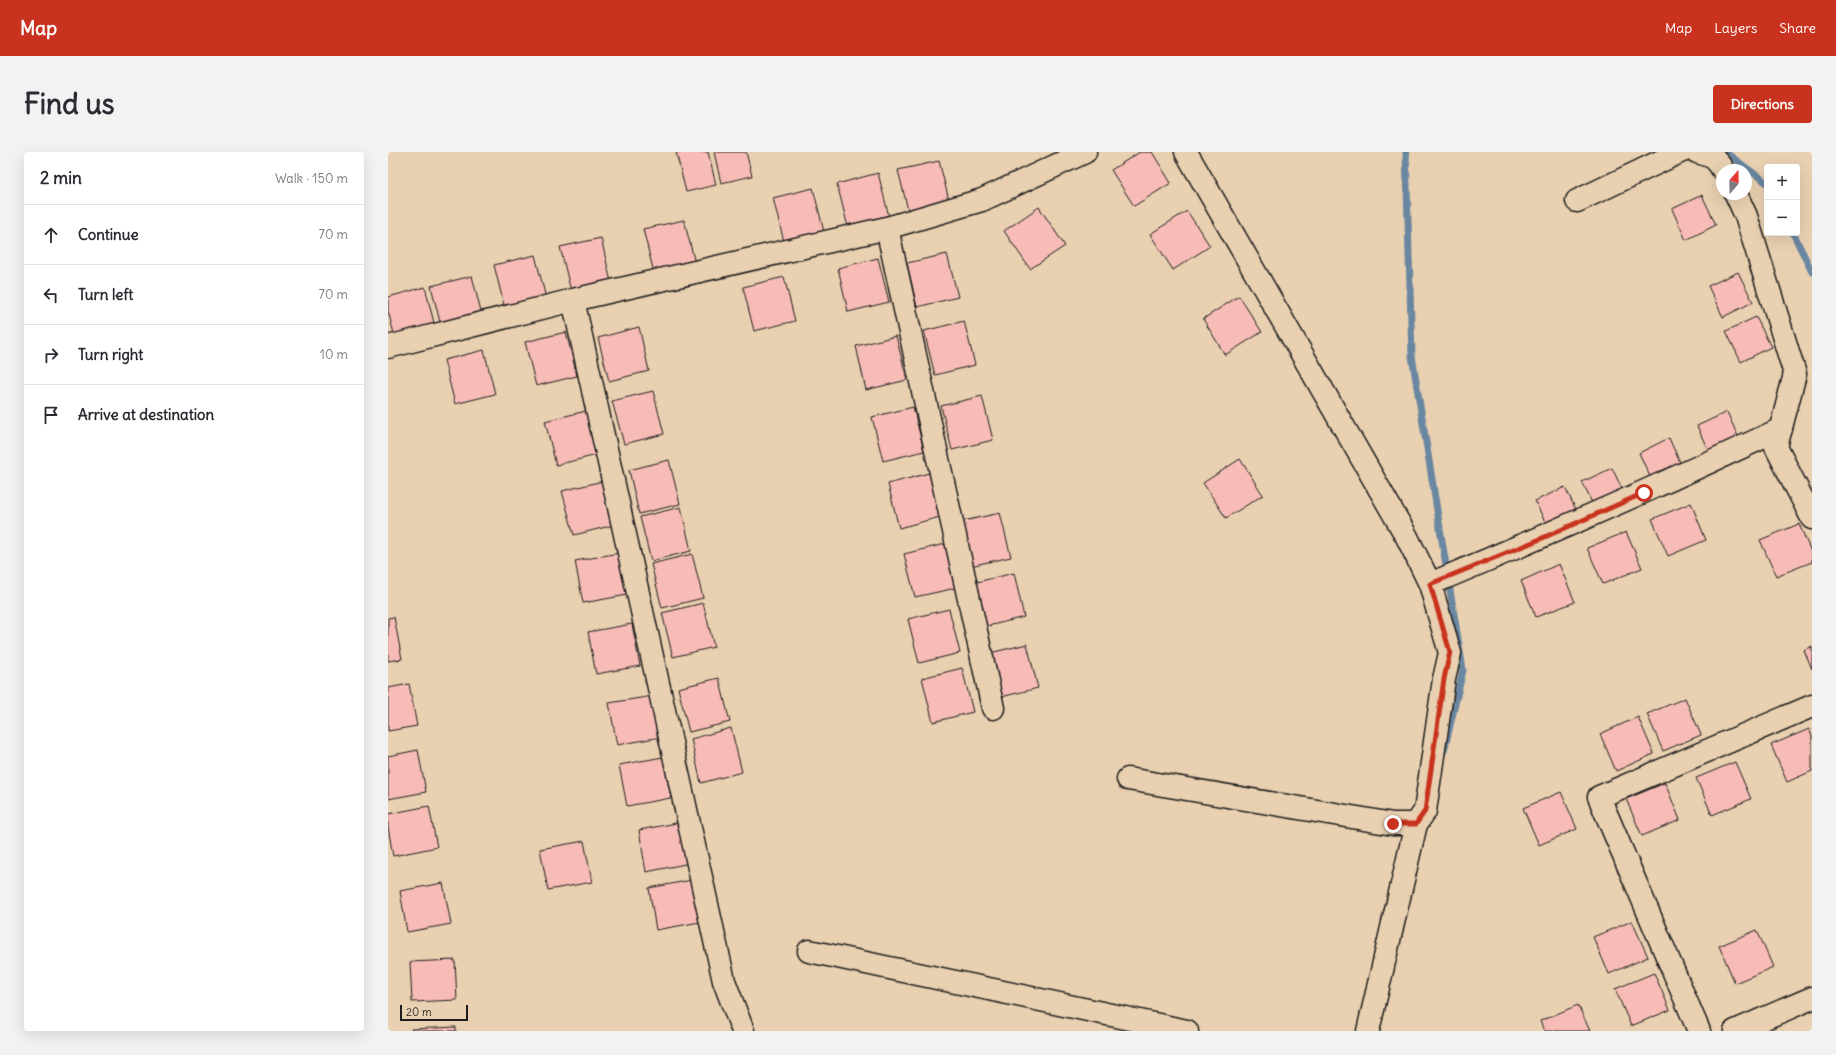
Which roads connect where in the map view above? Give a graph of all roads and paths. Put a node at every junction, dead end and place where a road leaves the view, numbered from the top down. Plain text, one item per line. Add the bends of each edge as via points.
1 (1085, 152) edge
2 (1186, 152) edge
3 (1680, 152) edge
4 (1697, 152) edge
5 (1718, 164) edge
6 (1739, 200) edge
7 (1577, 202) dead end
8 (887, 228) junction
9 (573, 300) junction
10 (388, 347) edge
11 (1781, 429) junction
12 (1812, 518) edge
13 (1430, 584) junction
14 (1812, 706) edge
15 (993, 708) dead end
16 (1128, 779) dead end
17 (1416, 824) junction
18 (809, 951) dead end
19 (1812, 998) edge
20 (743, 1031) edge
21 (1187, 1031) edge
22 (1368, 1031) edge
23 (1700, 1031) edge
24 (1735, 1031) edge

1 - 8 street via 982,200
2 - 13 street via 1407,537
3 - 7 street
4 - 5 street via 1713,157
6 - 11 street via 1795,374
8 - 9 street
8 - 15 street
9 - 10 street
9 - 20 street via 724,981
11 - 12 street via 1776,447
11 - 13 street via 1538,540
13 - 17 street via 1450,652 1425,811
14 - 23 street via 1599,797
16 - 17 street via 1393,824
17 - 22 street
18 - 21 street
19 - 24 street

